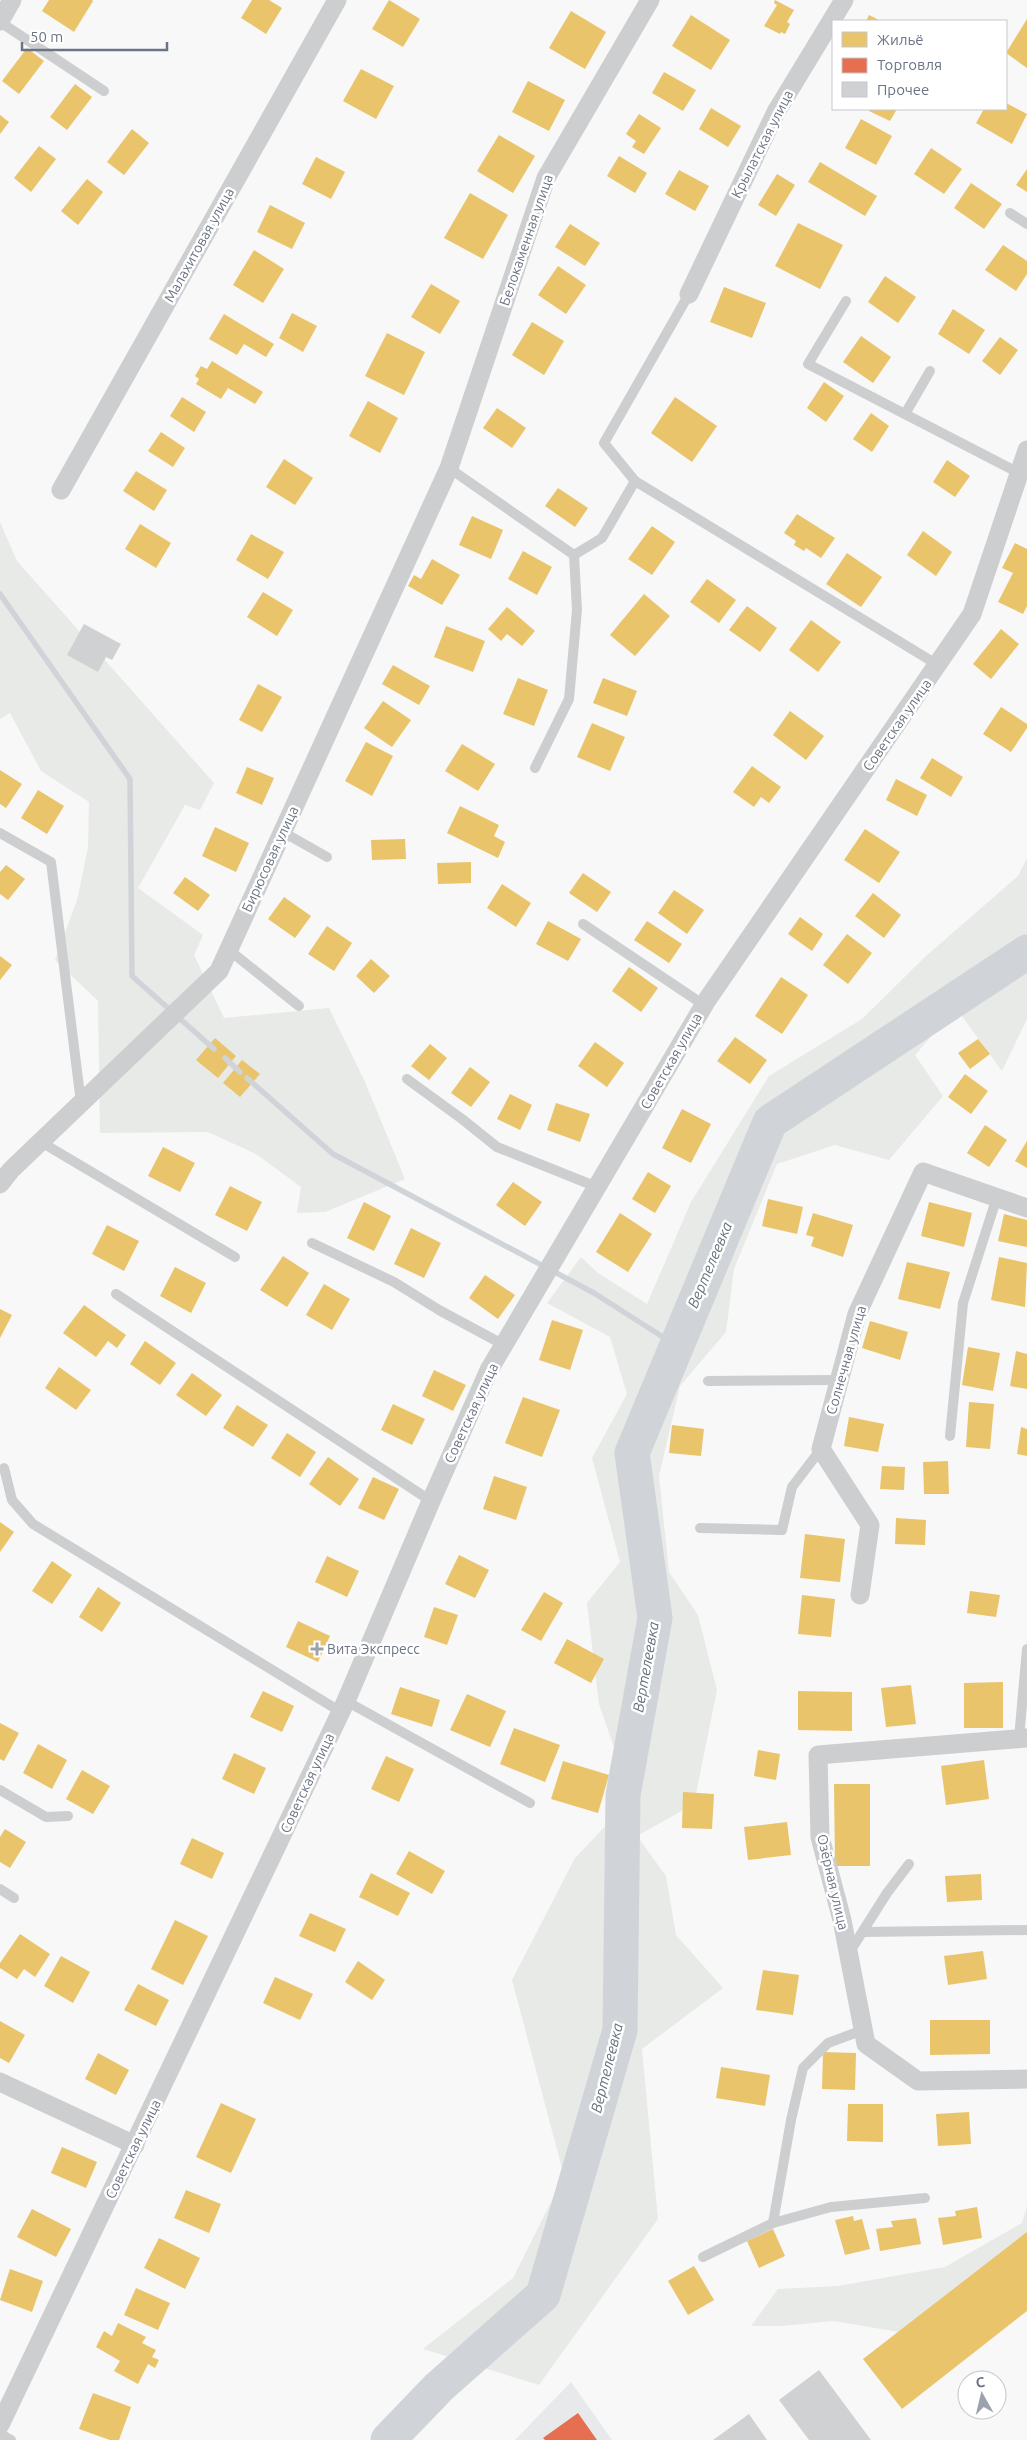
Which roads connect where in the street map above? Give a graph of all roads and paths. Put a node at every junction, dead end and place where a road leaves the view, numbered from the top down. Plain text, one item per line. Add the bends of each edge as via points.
1 (12, 0) edge
2 (337, 0) edge
3 (650, 0) edge
4 (844, 0) edge
5 (0, 22) edge
6 (104, 91) dead end
7 (1010, 212) dead end
8 (1027, 224) edge
9 (688, 294) joint
10 (846, 301) dead end
11 (930, 371) dead end
12 (905, 414) junction
13 (1027, 450) edge
14 (449, 468) junction
15 (1019, 473) junction
16 (635, 481) junction
17 (61, 490) dead end
18 (574, 556) junction
19 (938, 665) junction
20 (535, 768) dead end
21 (283, 832) junction
22 (0, 833) edge
23 (327, 857) dead end
24 (584, 924) dead end
25 (228, 950) junction
26 (704, 1005) junction
27 (299, 1006) dead end
28 (407, 1078) dead end
29 (81, 1103) junction
30 (41, 1142) junction
31 (0, 1184) edge
32 (597, 1187) junction
33 (997, 1197) junction
34 (1027, 1208) edge
35 (312, 1243) dead end
36 (235, 1257) dead end
37 (116, 1294) dead end
38 (504, 1345) junction
39 (840, 1380) junction
40 (708, 1381) dead end
41 (950, 1436) dead end
42 (821, 1449) junction
43 (4, 1468) dead end
44 (431, 1501) junction
45 (700, 1528) dead end
46 (860, 1596) dead end
47 (1027, 1649) edge
48 (343, 1707) junction
49 (1023, 1738) edge
50 (0, 1790) edge
51 (530, 1803) dead end
52 (68, 1816) dead end
53 (909, 1864) dead end
54 (0, 1889) edge
55 (14, 1898) dead end
56 (1027, 1930) edge
57 (863, 1932) junction
58 (849, 1954) junction
59 (863, 2030) junction
60 (1027, 2079) edge
61 (0, 2082) edge
62 (135, 2146) junction
63 (925, 2198) dead end
64 (773, 2223) junction
65 (703, 2257) dead end
66 (1, 2423) edge
67 (11, 2440) edge

1 - 5 street
2 - 17 street, Малахитовая улица
3 - 14 street, Белокаменная улица via 546,178
4 - 9 street, Крылатская улица via 776,112
5 - 6 lane
7 - 8 lane
9 - 16 lane via 604,443
10 - 12 lane via 808,364
11 - 12 lane
12 - 15 lane
13 - 15 street, Советская улица
14 - 18 lane
14 - 21 street, Бирюсовая улица
15 - 19 street, Советская улица via 972,614
16 - 18 lane via 602,538
16 - 19 lane
18 - 20 lane via 576,610 569,699
19 - 26 street, Советская улица
21 - 23 lane
21 - 25 street, Бирюсовая улица
22 - 29 lane via 51,862
24 - 26 lane
25 - 27 lane
25 - 29 street, Бирюсовая улица via 219,971
26 - 32 street, Советская улица
28 - 32 lane via 497,1147
29 - 30 street, Бирюсовая улица
30 - 31 street, Бирюсовая улица
30 - 36 lane
32 - 38 street, Советская улица
33 - 34 street, Солнечная улица
33 - 39 street, Солнечная улица via 923,1172 857,1314
33 - 41 lane via 963,1302
35 - 38 lane via 394,1282
37 - 44 lane
38 - 44 street, Советская улица via 489,1370
39 - 40 lane
39 - 42 street, Солнечная улица
42 - 45 lane via 792,1487 782,1530
42 - 46 street via 870,1525
43 - 48 lane via 12,1500 33,1524
44 - 48 street, Советская улица
47 - 49 lane
48 - 51 lane
48 - 62 street, Советская улица
49 - 58 street, Озёрная улица via 818,1755 820,1837
50 - 52 lane via 46,1816
53 - 57 lane
54 - 55 lane
56 - 57 lane
57 - 58 lane
58 - 59 street, Озёрная улица
59 - 60 street, Озёрная улица via 866,2044 918,2081
59 - 64 lane via 828,2044 803,2068
61 - 62 street
62 - 66 street, Советская улица
63 - 64 lane via 831,2207
64 - 65 lane
66 - 67 lane

